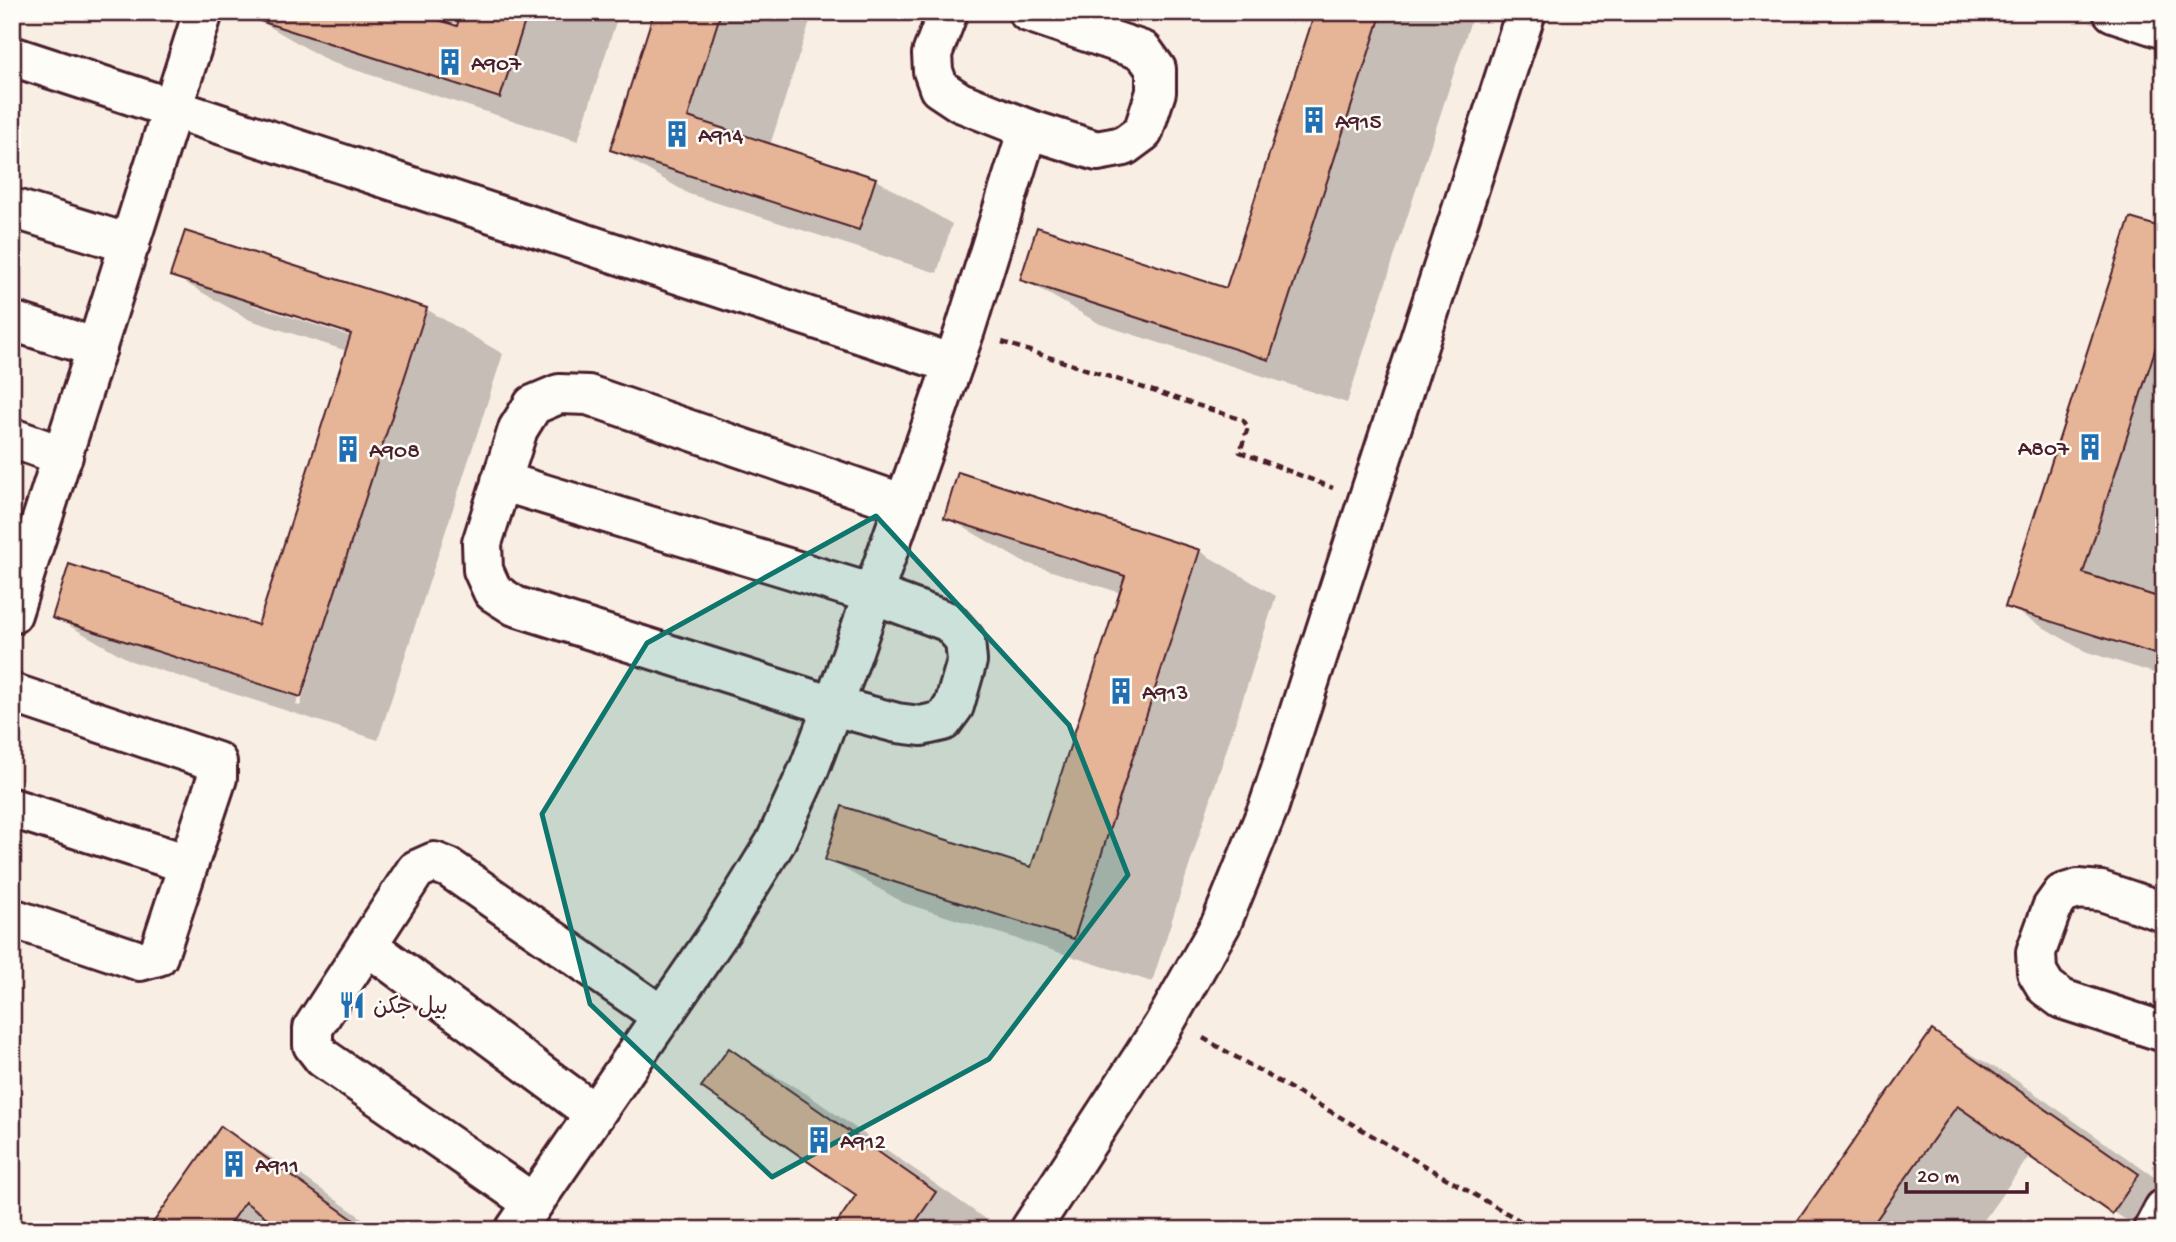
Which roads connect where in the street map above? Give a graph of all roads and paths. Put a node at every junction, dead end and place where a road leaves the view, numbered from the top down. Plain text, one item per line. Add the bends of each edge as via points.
1 (203, 12) edge
2 (948, 12) edge
3 (1028, 12) edge
4 (1526, 12) edge
5 (2113, 12) edge
6 (2164, 29) edge
7 (12, 56) edge
8 (172, 108) junction
9 (1028, 129) junction
10 (12, 208) edge
11 (130, 244) junction
12 (12, 321) edge
13 (959, 346) junction
14 (97, 348) junction
15 (12, 438) edge
16 (63, 456) junction
17 (501, 481) junction
18 (1366, 502) junction
19 (904, 504) junction
20 (873, 594) junction
21 (12, 614) edge
22 (12, 693) edge
23 (833, 706) junction
24 (12, 808) edge
25 (188, 864) junction
26 (2164, 912) edge
27 (12, 918) edge
28 (367, 945) junction
29 (662, 1016) junction
30 (1167, 1018) junction
31 (2164, 1032) edge
32 (595, 1114) junction
33 (2164, 1209) edge
34 (524, 1216) edge
35 (1030, 1230) edge
36 (1536, 1230) edge
37 (2152, 1230) edge

1 - 8 street
2 - 9 street via 932,54 939,88 960,102
3 - 9 street via 1143,51 1156,69 1156,92 1143,132 1124,146 1097,151
4 - 18 street
5 - 6 street
7 - 8 street
8 - 11 street
8 - 13 street
9 - 13 street
10 - 11 street
11 - 14 street
12 - 14 street
13 - 18 path via 1243,420 1248,427 1240,452
13 - 19 street
14 - 16 street
15 - 16 street
16 - 21 street
17 - 19 street via 518,429 533,405 559,394 588,395
17 - 20 street
17 - 23 street via 482,543 483,570 493,592 515,606
18 - 30 street via 1269,806 1221,923
19 - 20 street
20 - 23 street
20 - 23 street via 949,622 965,640 967,661 954,706 943,721 921,726
22 - 25 street via 217,762 217,778
23 - 29 street via 775,843
24 - 25 street
25 - 27 street via 158,956 140,961
26 - 31 street via 2101,891 2078,889 2062,894 2052,908 2036,951 2037,972 2046,987 2062,999
28 - 29 street via 416,870 434,862
28 - 32 street
28 - 34 street via 313,1028 313,1045 323,1058
29 - 32 street
30 - 35 street
30 - 36 path
32 - 34 street
33 - 37 street

